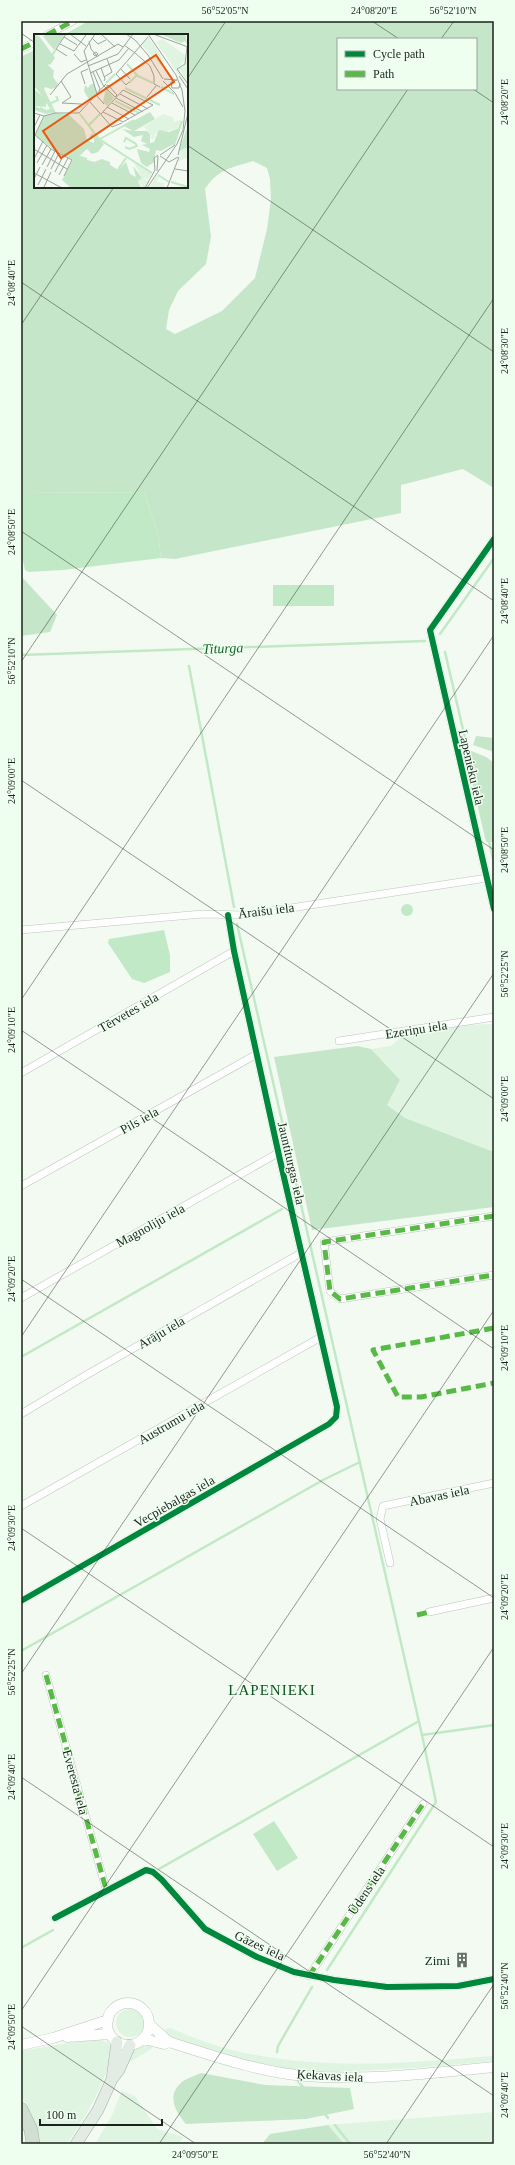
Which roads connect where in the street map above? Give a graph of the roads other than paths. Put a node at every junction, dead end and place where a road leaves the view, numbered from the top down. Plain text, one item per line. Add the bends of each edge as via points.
1 (73, 21) edge
2 (49, 34) edge
3 (34, 42) edge
4 (21, 49) edge
5 (494, 539) edge
6 (487, 878) junction
7 (494, 909) edge
8 (228, 915) junction
9 (21, 930) edge
10 (234, 951) junction
11 (494, 1017) edge
12 (339, 1041) dead end
13 (257, 1054) junction
14 (21, 1073) edge
15 (278, 1153) junction
16 (21, 1186) edge
17 (494, 1216) edge
18 (302, 1253) junction
19 (494, 1275) edge
20 (21, 1298) edge
21 (321, 1337) junction
22 (21, 1414) edge
23 (336, 1417) joint
24 (494, 1483) edge
25 (21, 1506) edge
26 (390, 1563) dead end
27 (494, 1598) edge
28 (21, 1601) edge
29 (429, 1612) dead end
30 (46, 1675) dead end
31 (424, 1804) dead end
32 (106, 1889) junction
33 (55, 1918) dead end
34 (309, 1976) junction
35 (494, 1979) edge
36 (108, 2020) junction
37 (150, 2025) junction
38 (53, 2038) junction
39 (113, 2038) junction
40 (144, 2039) junction
41 (169, 2042) junction
42 (21, 2045) edge
43 (130, 2045) junction
44 (494, 2067) edge
45 (112, 2080) junction
46 (21, 2109) edge
47 (33, 2144) edge
48 (76, 2144) edge

1 - 2 street
3 - 4 street
5 - 6 street, Lapenieku iela via 430,630
6 - 7 street, Lapenieku iela
6 - 8 street, Āraišu iela via 245,915
8 - 9 street, Āraišu iela via 202,914
8 - 10 street, Jauntiturgas iela
10 - 13 street, Jauntiturgas iela
10 - 14 street, Tērvetes iela
11 - 12 street, Ezeriņu iela
13 - 15 street, Jauntiturgas iela
13 - 16 street, Pils iela
15 - 18 street, Jauntiturgas iela
15 - 20 street, Magnoliju iela
17 - 19 street via 324,1242 330,1291 340,1298
18 - 21 street, Jauntiturgas iela
18 - 22 street, Arāju iela
21 - 23 street, Jauntiturgas iela via 337,1407
21 - 25 street, Austrumu iela
23 - 28 street, Vecpiebalgas iela via 322,1428
24 - 26 street, Abavas iela via 383,1506 380,1519
27 - 29 street
30 - 32 street, Everesta iela
31 - 34 street, Ūdens iela
32 - 33 street, Gāzes iela
32 - 34 street, Gāzes iela via 146,1870 152,1872 205,1929 258,1957
34 - 35 street, Gāzes iela via 387,1987 419,1988 458,1986
36 - 37 main road, Ķekavas iela via 114,2008 120,2004 132,2003 146,2013
36 - 38 main road
36 - 39 main road
37 - 40 main road
37 - 41 main road, Ķekavas iela
38 - 39 main road
38 - 42 main road
39 - 43 main road
39 - 45 main road
40 - 41 main road, Ķekavas iela via 164,2044
40 - 43 main road
41 - 44 main road, Ķekavas iela via 258,2068 304,2076 343,2078 409,2075
43 - 45 main road
45 - 48 main road via 98,2110
46 - 47 highway via 31,2130

